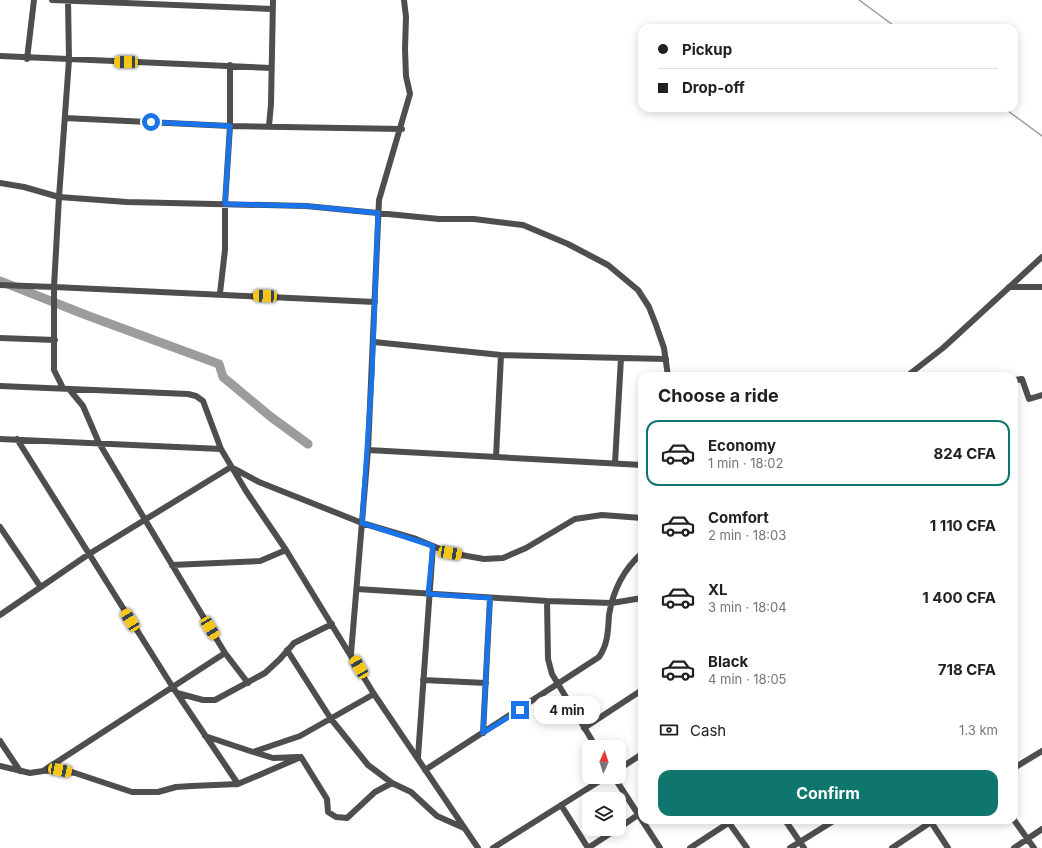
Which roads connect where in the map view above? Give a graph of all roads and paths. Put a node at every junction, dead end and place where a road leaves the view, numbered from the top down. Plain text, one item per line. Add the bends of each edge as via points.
1 (34, 0) edge
2 (52, 0) edge
3 (273, 0) edge
4 (404, 0) edge
5 (68, 1) edge
6 (272, 9) junction
7 (0, 56) edge
8 (27, 59) junction
9 (68, 60) junction
10 (230, 65) junction
11 (271, 68) junction
12 (65, 118) junction
13 (230, 126) junction
14 (269, 126) junction
15 (402, 129) junction
16 (0, 183) edge
17 (59, 197) junction
18 (225, 204) junction
19 (378, 213) junction
20 (1042, 257) edge
21 (0, 285) edge
22 (54, 287) junction
23 (1009, 287) junction
24 (1042, 287) edge
25 (220, 294) junction
26 (375, 302) junction
27 (0, 338) edge
28 (55, 340) junction
29 (374, 342) junction
30 (501, 355) junction
31 (621, 358) junction
32 (666, 359) junction
33 (668, 372) edge
34 (912, 372) edge
35 (1018, 380) edge
36 (0, 386) edge
37 (66, 389) junction
38 (1042, 394) edge
39 (0, 439) edge
40 (17, 439) junction
41 (99, 443) junction
42 (222, 449) junction
43 (368, 450) junction
44 (496, 457) junction
45 (615, 463) junction
46 (638, 465) edge
47 (231, 467) junction
48 (638, 518) edge
49 (144, 520) junction
50 (362, 523) junction
51 (0, 527) edge
52 (433, 546) junction
53 (286, 550) junction
54 (89, 554) junction
55 (638, 557) edge
56 (172, 565) junction
57 (40, 586) junction
58 (357, 589) junction
59 (428, 594) junction
60 (490, 598) junction
61 (638, 599) edge
62 (547, 601) junction
63 (612, 603) junction
64 (0, 615) edge
65 (332, 624) junction
66 (287, 650) junction
67 (225, 653) junction
68 (351, 654) junction
69 (423, 680) junction
70 (248, 683) junction
71 (486, 683) junction
72 (172, 686) junction
73 (558, 686) junction
74 (177, 693) junction
75 (638, 693) edge
76 (374, 694) junction
77 (331, 719) junction
78 (584, 728) junction
79 (483, 733) junction
80 (205, 736) junction
81 (592, 740) edge
82 (0, 741) edge
83 (1042, 751) edge
84 (253, 752) junction
85 (301, 757) junction
86 (418, 757) junction
87 (638, 757) edge
88 (626, 764) edge
89 (0, 766) edge
90 (1018, 766) edge
91 (425, 770) junction
92 (20, 771) junction
93 (43, 771) junction
94 (392, 782) junction
95 (238, 784) junction
96 (595, 784) edge
97 (619, 784) edge
98 (562, 805) junction
99 (638, 811) edge
100 (638, 815) edge
101 (626, 823) edge
102 (646, 824) edge
103 (726, 824) edge
104 (732, 824) edge
105 (788, 824) edge
106 (829, 824) edge
107 (928, 824) edge
108 (935, 824) edge
109 (1017, 824) edge
110 (465, 829) junction
111 (1042, 829) edge
112 (606, 836) edge
113 (1028, 838) junction
114 (801, 841) junction
115 (478, 848) edge
116 (493, 848) edge
117 (588, 848) edge
118 (660, 848) edge
119 (690, 848) edge
120 (747, 848) edge
121 (790, 848) edge
122 (804, 848) edge
123 (892, 848) edge
124 (948, 848) edge
125 (1014, 848) edge
126 (1034, 848) edge

1 - 8 street
2 - 5 street
3 - 6 street
4 - 15 street via 405,63 410,94
5 - 6 street
5 - 9 street
6 - 11 street
7 - 8 street
8 - 9 street
9 - 10 street
9 - 12 street
10 - 11 street
10 - 13 street
11 - 14 street
12 - 13 street
12 - 17 street
13 - 14 street
13 - 18 street
14 - 15 street
15 - 19 street via 379,200
16 - 17 street
17 - 18 street via 127,202
17 - 22 street
18 - 19 street via 306,206
18 - 25 street via 225,250
19 - 26 street
19 - 32 street via 523,225 568,244 608,265 638,290 651,313
20 - 23 street
21 - 22 street
22 - 25 street
22 - 28 street
23 - 24 street
23 - 34 street via 943,348
25 - 26 street
26 - 29 street
27 - 28 street
28 - 37 street via 54,370
29 - 30 street
29 - 43 street
30 - 31 street
30 - 44 street
31 - 32 street
31 - 45 street
32 - 33 street
35 - 38 street via 1022,379 1028,399
36 - 37 street
37 - 41 street via 83,406
37 - 42 street via 196,396 203,401
39 - 40 street
40 - 41 street
40 - 54 street
41 - 42 street
41 - 49 street
42 - 47 street
43 - 44 street
43 - 50 street
44 - 45 street
45 - 46 street
47 - 49 street
47 - 50 street via 259,482
47 - 53 street
48 - 52 street via 602,515 575,519 526,548 503,558 484,559 450,553
49 - 54 street
49 - 56 street
50 - 52 street
50 - 58 street
51 - 57 street
52 - 59 street
53 - 56 street via 260,561
53 - 65 street
54 - 57 street
54 - 72 street
55 - 63 street via 622,575 614,591
56 - 67 street
57 - 64 street
58 - 59 street
58 - 68 street
59 - 60 street
59 - 69 street
60 - 62 street
60 - 71 street
61 - 63 street
62 - 63 street
62 - 73 street via 548,659
63 - 73 street via 608,640 602,653
65 - 66 street via 294,643
65 - 68 street
66 - 70 street via 280,659
66 - 77 street
67 - 70 street
67 - 72 street
68 - 76 street
69 - 71 street
69 - 86 street
70 - 74 street via 215,700 203,700
71 - 79 street
72 - 74 street
72 - 93 street
73 - 78 street
73 - 79 street
74 - 80 street
75 - 78 street
76 - 77 street
76 - 86 street
77 - 84 street via 300,736
77 - 94 street via 368,765
78 - 81 street
79 - 91 street
80 - 84 street
80 - 95 street
82 - 92 street
83 - 90 street
84 - 85 street via 273,758
85 - 94 street via 327,799 328,812 336,817 347,818 375,792
85 - 95 street
86 - 91 street
87 - 88 street
89 - 92 street
91 - 110 street
92 - 93 street
93 - 95 street via 60,770 75,773 132,792
94 - 110 street via 411,792 438,816
96 - 98 street
97 - 99 street
98 - 116 street
98 - 117 street
100 - 101 street
102 - 118 street
103 - 119 street
104 - 120 street
105 - 114 street
106 - 114 street
107 - 123 street
108 - 124 street
109 - 113 street
110 - 115 street
111 - 113 street
112 - 117 street
113 - 125 street
113 - 126 street
114 - 121 street
114 - 122 street

